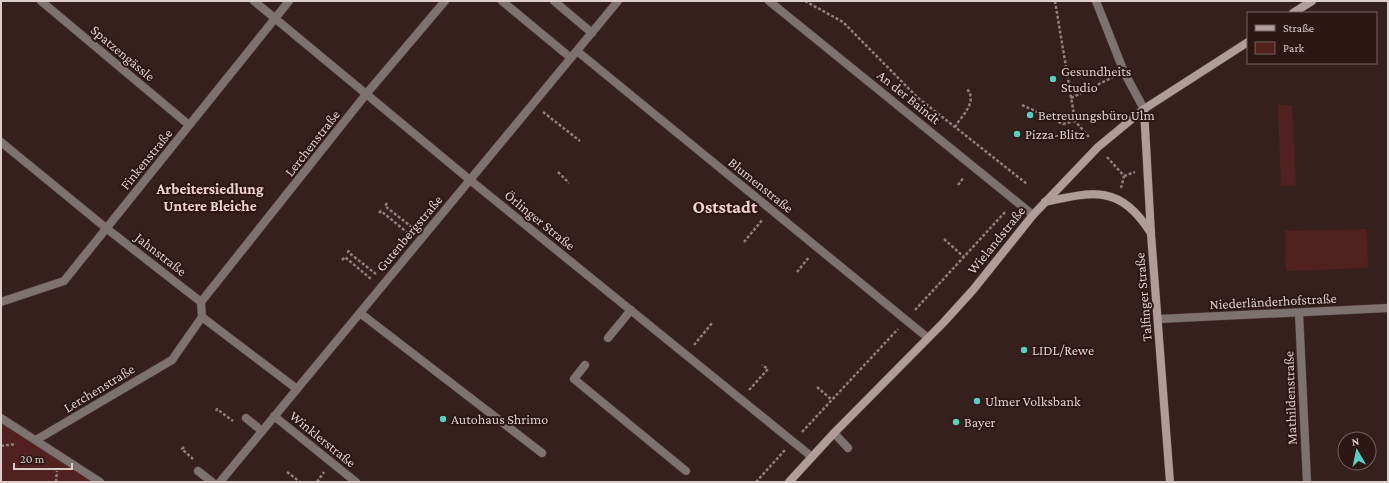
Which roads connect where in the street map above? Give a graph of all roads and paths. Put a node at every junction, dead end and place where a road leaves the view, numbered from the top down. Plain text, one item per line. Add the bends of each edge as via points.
1 (41, 1) edge
2 (254, 1) edge
3 (289, 1) edge
4 (445, 1) edge
5 (502, 1) edge
6 (554, 1) edge
7 (618, 1) edge
8 (769, 1) edge
9 (805, 1) edge
10 (1055, 1) edge
11 (1096, 1) edge
12 (1312, 1) edge
13 (1295, 12) edge
14 (275, 18) junction
15 (592, 33) junction
16 (1247, 43) edge
17 (577, 51) junction
18 (571, 58) junction
19 (1124, 72) junction
20 (966, 88) dead end
21 (367, 94) junction
22 (1071, 98) junction
23 (533, 104) junction
24 (1022, 105) dead end
25 (1144, 109) junction
26 (1075, 121) junction
27 (189, 125) junction
28 (955, 127) junction
29 (580, 141) dead end
30 (1, 142) edge
31 (1098, 147) junction
32 (558, 172) dead end
33 (470, 180) junction
34 (569, 183) dead end
35 (1027, 184) dead end
36 (1117, 199) junction
37 (1016, 200) junction
38 (1044, 202) junction
39 (387, 204) dead end
40 (771, 209) junction
41 (379, 213) dead end
42 (1033, 215) junction
43 (106, 228) junction
44 (1151, 234) junction
45 (421, 239) junction
46 (944, 239) dead end
47 (744, 242) dead end
48 (816, 247) junction
49 (349, 250) dead end
50 (964, 257) junction
51 (342, 260) dead end
52 (797, 272) dead end
53 (383, 285) junction
54 (1, 302) edge
55 (201, 302) junction
56 (1388, 308) edge
57 (631, 310) junction
58 (360, 313) junction
59 (1299, 313) junction
60 (202, 317) junction
61 (1158, 319) junction
62 (906, 320) junction
63 (712, 322) dead end
64 (608, 338) dead end
65 (928, 338) junction
66 (686, 355) junction
67 (585, 364) dead end
68 (762, 365) dead end
69 (817, 387) dead end
70 (297, 389) junction
71 (741, 400) junction
72 (832, 400) junction
73 (274, 416) junction
74 (1, 418) edge
75 (246, 418) dead end
76 (262, 431) junction
77 (834, 433) junction
78 (36, 440) junction
79 (793, 442) junction
80 (848, 448) dead end
81 (542, 453) dead end
82 (812, 457) junction
83 (198, 471) dead end
84 (686, 471) dead end
85 (287, 472) dead end
86 (100, 482) edge
87 (212, 482) edge
88 (220, 482) edge
89 (300, 482) edge
90 (356, 482) edge
91 (756, 482) edge
92 (789, 482) edge
93 (1170, 482) edge
94 (1307, 482) edge

1 - 27 street, Spatzengässle
2 - 14 street, Örlinger Straße
3 - 14 street, Finkenstraße
4 - 21 street, Lerchenstraße
5 - 18 street
6 - 15 street
7 - 15 street, Gutenbergstraße
8 - 37 street, An der Baindt
9 - 28 path via 843,22 917,97
10 - 22 path
11 - 19 street
12 - 13 street
14 - 21 street, Örlinger Straße
14 - 27 street, Finkenstraße
15 - 17 street, Gutenbergstraße
16 - 25 street, Wielandstraße
17 - 18 street, Gutenbergstraße
17 - 40 street, Blumenstraße
18 - 23 street, Gutenbergstraße
19 - 22 path
19 - 25 street
20 - 28 path via 972,98
21 - 33 street, Örlinger Straße
21 - 55 street, Lerchenstraße
22 - 26 path
23 - 29 path
23 - 33 street, Gutenbergstraße
24 - 26 path via 1063,124
25 - 31 street, Wielandstraße
25 - 44 street, Talfinger Straße
26 - 31 path
27 - 43 street, Finkenstraße
28 - 35 path
30 - 43 street, Jahnstraße
31 - 36 path via 1124,176
31 - 38 street, Wielandstraße
32 - 34 path
33 - 45 street, Gutenbergstraße
33 - 57 street, Örlinger Straße
36 - 38 street via 1092,193
36 - 44 street via 1128,204 1137,213
37 - 42 street, An der Baindt
37 - 50 path
38 - 42 street, Wielandstraße
39 - 45 path via 385,206
40 - 47 path
40 - 48 street, Blumenstraße
41 - 45 path via 381,210
42 - 65 street, Wielandstraße via 973,290
43 - 54 street, Finkenstraße via 64,281
43 - 55 street, Jahnstraße
44 - 61 street, Talfinger Straße
45 - 53 street, Gutenbergstraße
46 - 50 path
48 - 52 path
48 - 62 street, Blumenstraße
49 - 53 path via 348,252
50 - 62 path
51 - 53 path via 345,257
53 - 58 street, Gutenbergstraße
55 - 60 street
56 - 59 street, Niederländerhofstraße
57 - 64 street
57 - 66 street, Örlinger Straße
58 - 70 street, Gutenbergstraße
58 - 81 street
59 - 61 street, Niederländerhofstraße
59 - 94 street, Mathildenstraße
60 - 70 street
60 - 78 street, Lerchenstraße via 172,360
61 - 93 street, Talfinger Straße
62 - 65 street, Blumenstraße
62 - 72 path
63 - 66 path
65 - 77 street, Wielandstraße
66 - 71 street, Örlinger Straße
67 - 84 street via 574,379
68 - 71 path via 768,369
69 - 72 path
70 - 73 street, Gutenbergstraße
71 - 79 street, Örlinger Straße
72 - 79 path
73 - 76 street, Gutenbergstraße
73 - 90 street, Winklerstraße
74 - 78 street
75 - 76 street
76 - 88 street, Gutenbergstraße
77 - 80 street
77 - 82 street, Wielandstraße
78 - 86 street
79 - 82 street, Örlinger Straße
79 - 91 path
82 - 92 street, Wielandstraße
83 - 87 street
85 - 89 path

